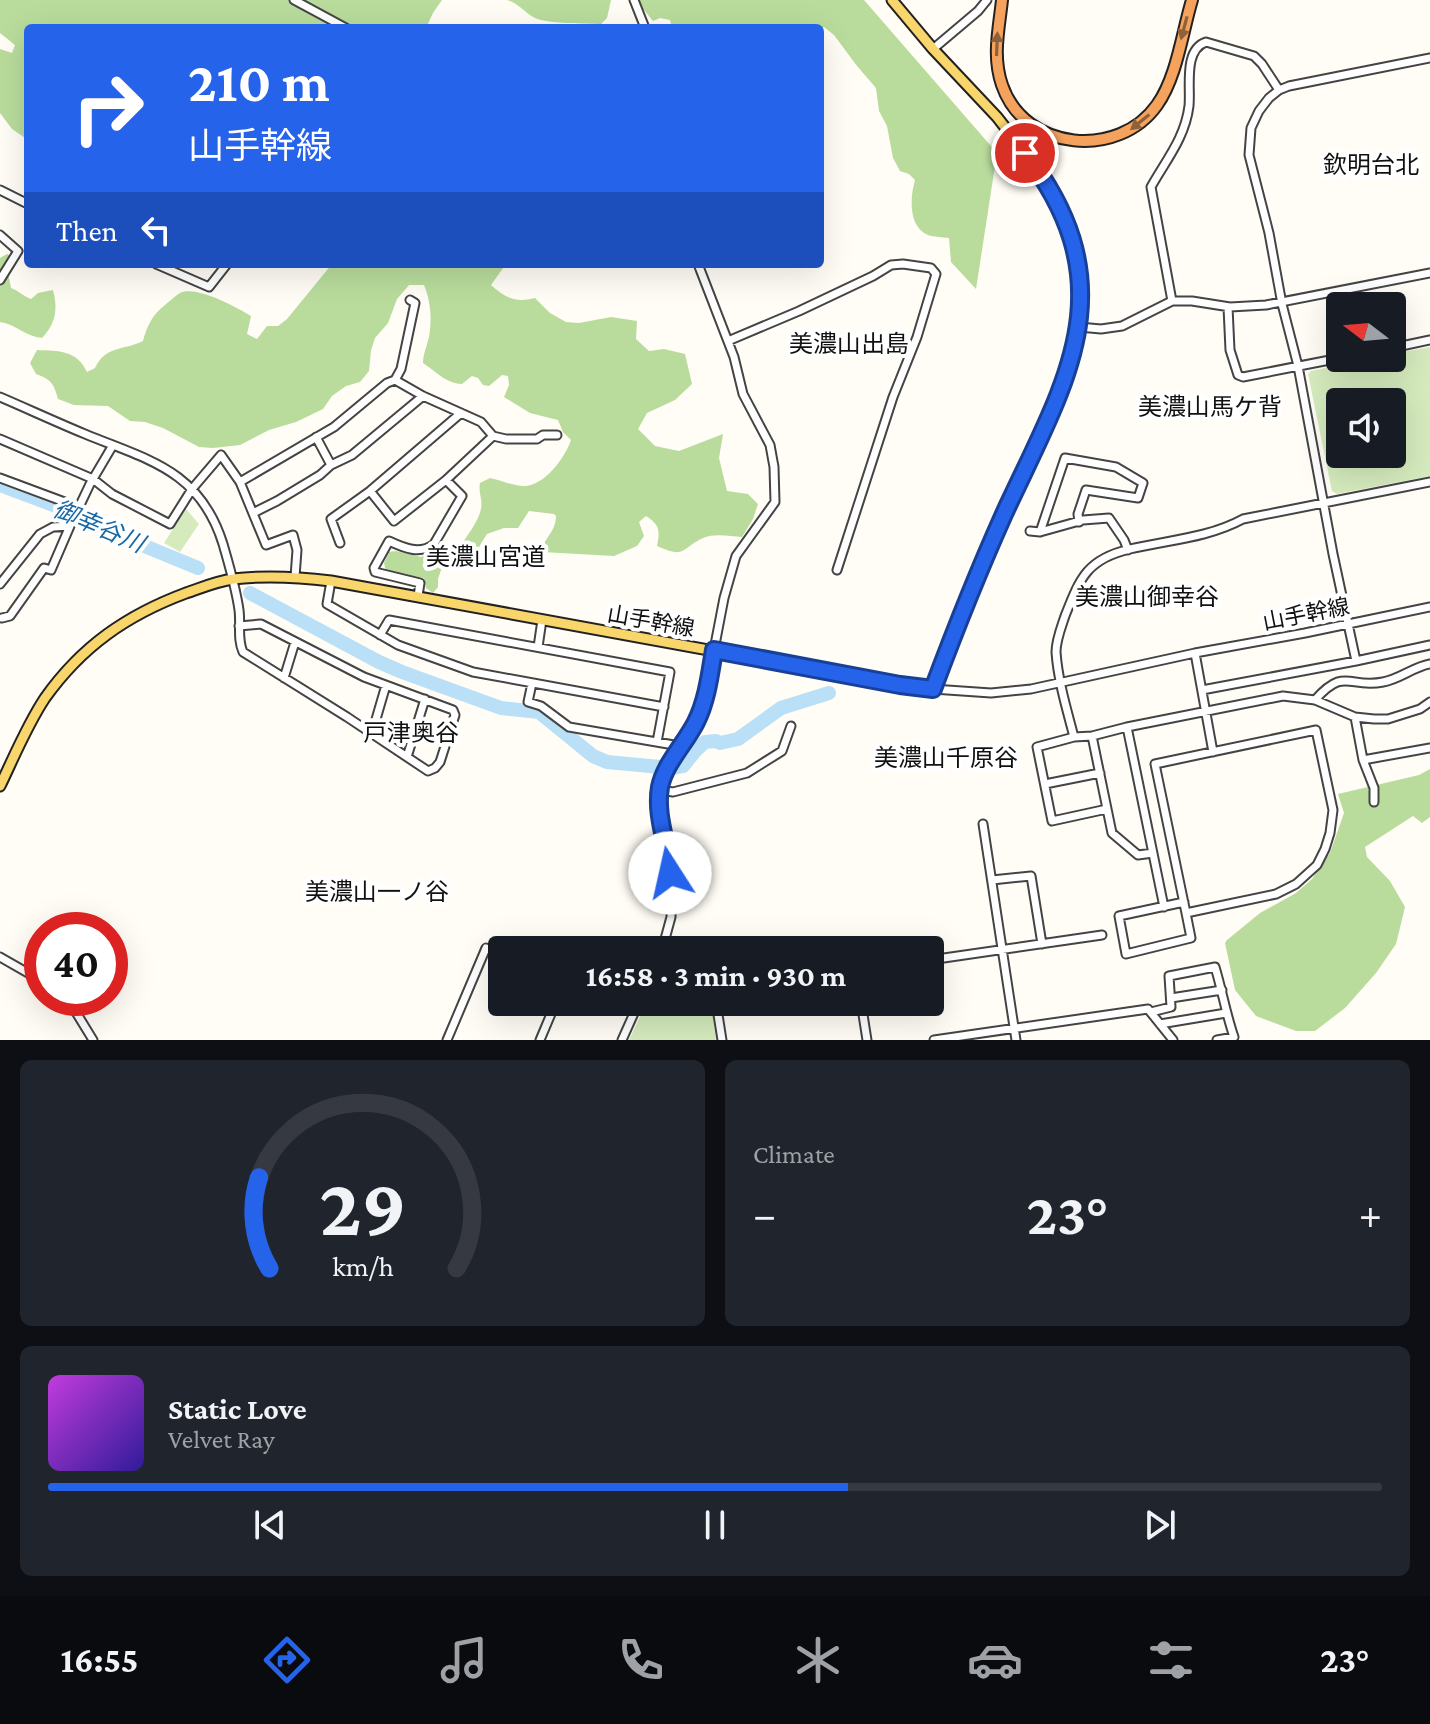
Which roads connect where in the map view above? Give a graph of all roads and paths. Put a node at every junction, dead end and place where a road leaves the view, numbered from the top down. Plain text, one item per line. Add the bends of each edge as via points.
1 (294, 0) edge
2 (634, 0) edge
3 (892, 0) edge
4 (987, 0) edge
5 (1002, 0) edge
6 (1192, 0) edge
7 (339, 24) edge
8 (643, 24) edge
9 (933, 49) junction
10 (1430, 58) edge
11 (1279, 90) junction
12 (1, 194) edge
13 (24, 203) edge
14 (0, 235) edge
15 (165, 268) edge
16 (224, 268) edge
17 (700, 268) edge
18 (1430, 273) edge
19 (0, 280) edge
20 (410, 300) dead end
21 (1172, 301) junction
22 (1282, 304) junction
23 (1228, 307) junction
24 (1079, 327) junction
25 (1430, 340) edge
26 (728, 341) junction
27 (1406, 345) edge
28 (1326, 361) edge
29 (1298, 366) junction
30 (395, 380) junction
31 (423, 396) junction
32 (0, 397) edge
33 (461, 413) junction
34 (557, 435) dead end
35 (493, 436) junction
36 (316, 437) junction
37 (0, 439) edge
38 (113, 445) junction
39 (331, 465) junction
40 (0, 478) edge
41 (93, 479) junction
42 (446, 480) junction
43 (240, 482) junction
44 (1430, 482) edge
45 (192, 489) junction
46 (370, 491) junction
47 (1324, 504) junction
48 (253, 513) junction
49 (74, 515) junction
50 (1079, 522) junction
51 (1030, 531) dead end
52 (1040, 532) junction
53 (340, 543) dead end
54 (1128, 550) junction
55 (837, 570) dead end
56 (295, 577) junction
57 (233, 579) junction
58 (331, 581) junction
59 (0, 584) edge
60 (418, 596) junction
61 (1430, 607) edge
62 (2, 618) dead end
63 (542, 620) junction
64 (1348, 624) junction
65 (239, 626) junction
66 (380, 635) junction
67 (295, 642) junction
68 (1430, 645) edge
69 (538, 647) junction
70 (714, 650) junction
71 (1195, 653) junction
72 (1356, 661) junction
73 (1430, 664) edge
74 (284, 678) junction
75 (532, 683) junction
76 (1061, 683) junction
77 (386, 685) junction
78 (933, 689) junction
79 (1202, 690) junction
80 (425, 699) junction
81 (1315, 700) junction
82 (1430, 702) edge
83 (664, 707) junction
84 (1206, 712) junction
85 (1355, 717) junction
86 (791, 726) dead end
87 (1127, 727) junction
88 (372, 733) junction
89 (1092, 736) junction
90 (1074, 737) junction
91 (657, 742) junction
92 (681, 748) junction
93 (1430, 748) edge
94 (1213, 752) junction
95 (407, 757) junction
96 (1363, 760) junction
97 (1100, 773) junction
98 (1045, 784) junction
99 (0, 786) edge
100 (660, 790) junction
101 (1374, 802) dead end
102 (1107, 809) junction
103 (983, 824) dead end
104 (1153, 853) junction
105 (992, 880) junction
106 (1184, 902) junction
107 (1164, 907) junction
108 (1186, 913) junction
109 (1102, 935) dead end
110 (666, 936) edge
111 (1042, 944) junction
112 (488, 949) edge
113 (1003, 950) junction
114 (0, 957) edge
115 (1213, 957) dead end
116 (944, 958) edge
117 (1215, 967) junction
118 (24, 971) edge
119 (1222, 990) junction
120 (1171, 998) junction
121 (1150, 1011) junction
122 (1226, 1013) junction
123 (77, 1016) edge
124 (550, 1016) edge
125 (632, 1016) edge
126 (718, 1016) edge
127 (863, 1016) edge
128 (1160, 1024) junction
129 (1015, 1028) junction
130 (93, 1040) edge
131 (447, 1040) edge
132 (540, 1040) edge
133 (622, 1040) edge
134 (722, 1040) edge
135 (867, 1040) edge
136 (934, 1040) edge
137 (1016, 1040) edge
138 (1173, 1040) edge
139 (1217, 1040) edge

1 - 7 street
2 - 8 street
3 - 9 main road
4 - 9 street
6 -> 5 highway via 1159,104 1132,130 1098,141 1065,140 1020,114 1003,88 996,52
9 - 24 main road via 997,117 1036,167 1063,215 1081,286
10 - 11 street
11 - 21 street via 1254,56 1206,42 1194,50 1185,125 1151,187
11 - 22 street via 1259,111 1249,147
12 - 13 street
14 - 19 street via 18,251
15 - 16 street via 209,287
17 - 26 street
18 - 22 street
20 - 30 street via 415,303
21 - 23 street
21 - 24 street via 1122,326
22 - 23 street
22 - 29 street
23 - 29 street via 1230,350 1238,375
24 - 78 main road via 1063,386 989,547
25 - 27 street
26 - 55 street via 891,265 931,268 936,274
26 - 70 street via 743,394 770,445 775,502 736,556
28 - 29 street
29 - 47 street
30 - 31 street
30 - 36 street
31 - 33 street
31 - 39 street via 352,455
32 - 38 street
33 - 35 street via 481,422
33 - 46 street
34 - 35 street
35 - 42 street
36 - 39 street
36 - 43 street
37 - 41 street
38 - 41 street
38 - 45 street via 169,470
39 - 48 street
40 - 49 street
41 - 45 street via 170,524
41 - 49 street
42 - 46 street via 394,521
42 - 60 street via 462,496 434,544 409,550 389,541 374,568 420,583
43 - 45 street via 221,455
43 - 48 street
44 - 47 street
45 - 57 street via 216,523
46 - 53 street via 331,519
47 - 54 street
47 - 64 street
48 - 56 street via 266,545 293,535
49 - 59 street via 40,534
49 - 62 street via 51,570 44,568 10,616
50 - 52 street
50 - 52 street via 1086,490 1138,498 1143,483 1116,467 1065,458
50 - 54 street via 1109,518
51 - 52 street
54 - 76 street via 1092,565 1076,588 1058,635
56 - 57 main road, 山手幹線
56 - 58 main road, 山手幹線
57 - 65 street
57 - 99 main road, 山手幹線 via 162,602 115,627 88,650 44,701
58 - 60 main road, 山手幹線
58 - 66 street via 327,604
60 - 63 main road, 山手幹線
61 - 64 street, 山手幹線
63 - 69 street
63 - 70 main road, 山手幹線
64 - 71 street, 山手幹線
64 - 72 street
65 - 67 street via 261,624
65 - 74 street via 243,652
66 - 69 street via 389,620
66 - 75 street via 473,672
67 - 74 street
67 - 77 street
68 - 72 street
69 - 83 street via 670,672
70 - 78 main road, 山手幹線
70 - 92 street via 704,702
71 - 76 street, 山手幹線
71 - 79 street
72 - 79 street
73 - 81 street via 1382,682 1341,680
74 - 88 street
75 - 83 street
75 - 91 street via 528,702 569,727
76 - 78 street, 山手幹線 via 991,693
76 - 90 street
77 - 80 street
77 - 88 street
79 - 84 street
80 - 95 street
80 - 95 street via 455,715 435,768 428,771
81 - 84 street via 1283,696
81 - 85 street
82 - 85 street via 1388,719
83 - 91 street
84 - 87 street
84 - 94 street
85 - 96 street
86 - 100 street via 782,751 747,773 673,792
87 - 89 street
87 - 104 street
88 - 95 street
89 - 90 street
89 - 97 street
90 - 98 street via 1037,747
91 - 92 street
92 - 100 street
93 - 96 street
94 - 106 street via 1155,764
94 - 108 street via 1316,730 1333,810 1330,833 1317,865 1296,884 1276,894
96 - 101 street
97 - 98 street
97 - 102 street
98 - 102 street via 1052,821
100 - 110 street via 672,890
102 - 104 street via 1112,833 1138,855
103 - 105 street
104 - 107 street
105 - 111 street via 1031,876
105 - 113 street
106 - 107 street
106 - 108 street
107 - 108 street via 1119,916 1126,954 1191,938
109 - 111 street
111 - 113 street
112 - 131 street
113 - 116 street
113 - 129 street
114 - 118 street
115 - 117 street
117 - 119 street
117 - 120 street via 1169,976
119 - 120 street
119 - 122 street
120 - 121 street via 1171,1007
121 - 128 street
121 - 129 street
122 - 128 street
122 - 139 street via 1234,1037
123 - 130 street
124 - 132 street
125 - 133 street
126 - 134 street
127 - 135 street
128 - 138 street
129 - 136 street
129 - 137 street

